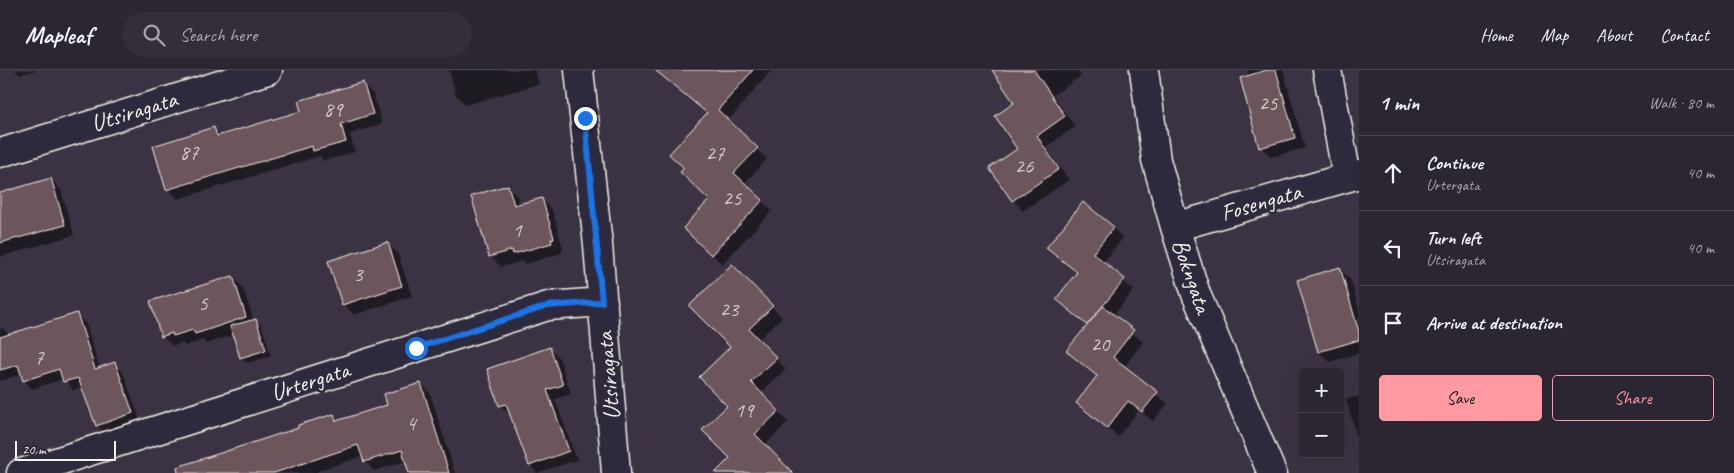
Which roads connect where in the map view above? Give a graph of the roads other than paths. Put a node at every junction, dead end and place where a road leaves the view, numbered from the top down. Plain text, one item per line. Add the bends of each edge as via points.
1 (268, 70) edge
2 (579, 70) edge
3 (1144, 70) edge
4 (1327, 70) edge
5 (0, 153) edge
6 (1353, 176) edge
7 (1175, 227) junction
8 (602, 302) junction
9 (21, 473) edge
10 (616, 473) edge
11 (1272, 473) edge

1 - 5 street, Utsiragata
2 - 8 street, Utsiragata
3 - 7 street, Bokngata via 1156,160
4 - 6 street, Fosengata
6 - 7 street, Fosengata
7 - 11 street, Bokngata via 1196,294
8 - 9 street, Urtergata via 548,306
8 - 10 street, Utsiragata

